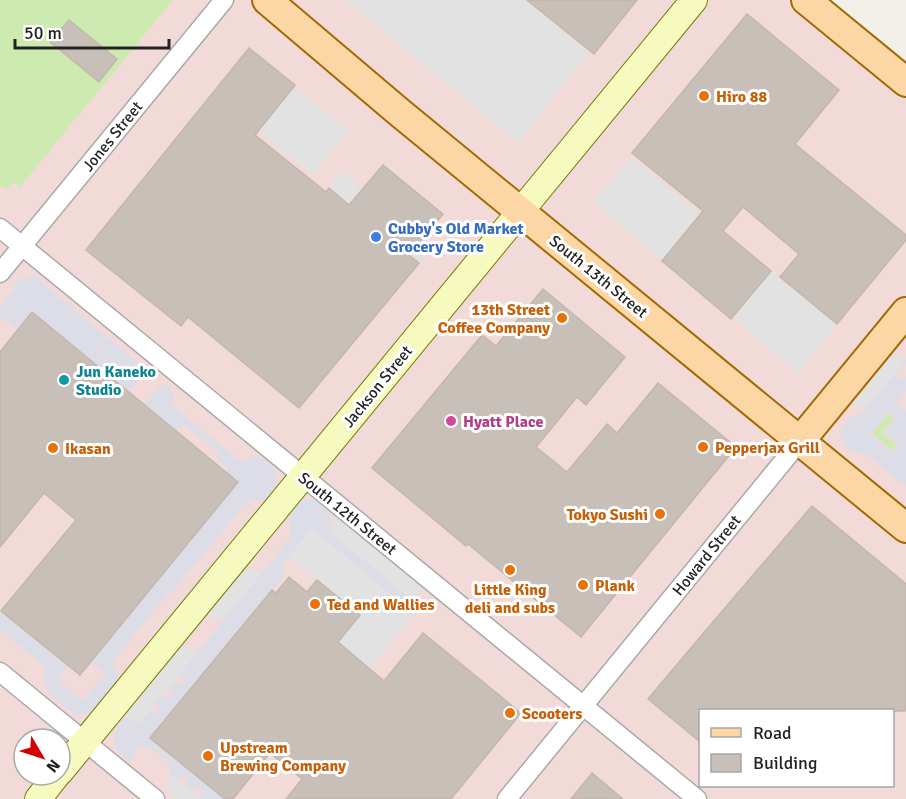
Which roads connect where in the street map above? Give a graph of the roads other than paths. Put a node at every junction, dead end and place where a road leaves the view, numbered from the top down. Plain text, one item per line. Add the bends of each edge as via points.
1 (224, 0) edge
2 (267, 0) edge
3 (694, 0) edge
4 (806, 0) edge
5 (906, 82) edge
6 (520, 211) junction
7 (0, 228) edge
8 (22, 246) junction
9 (0, 273) edge
10 (906, 312) edge
11 (800, 441) junction
12 (303, 476) junction
13 (906, 528) edge
14 (0, 672) edge
15 (583, 706) junction
16 (85, 741) junction
17 (72, 757) edge
18 (48, 787) edge
19 (38, 799) edge
20 (155, 799) edge
21 (507, 799) edge
22 (697, 799) edge

1 - 8 street, Jones Street
2 - 6 main road, South 13th Street
3 - 6 street, Jackson Street
4 - 5 main road
6 - 11 main road, South 13th Street
6 - 12 street, Jackson Street
7 - 8 street, South 12th Street
8 - 9 street, Jones Street
8 - 12 street, South 12th Street
10 - 11 main road, Howard Street
11 - 13 main road, South 13th Street
11 - 15 street, Howard Street
12 - 15 street, South 12th Street
12 - 16 street, Jackson Street
14 - 16 street
15 - 21 street, Howard Street
15 - 22 street, South 12th Street
16 - 17 street, Jackson Street
16 - 20 street
18 - 19 street, Jackson Street

